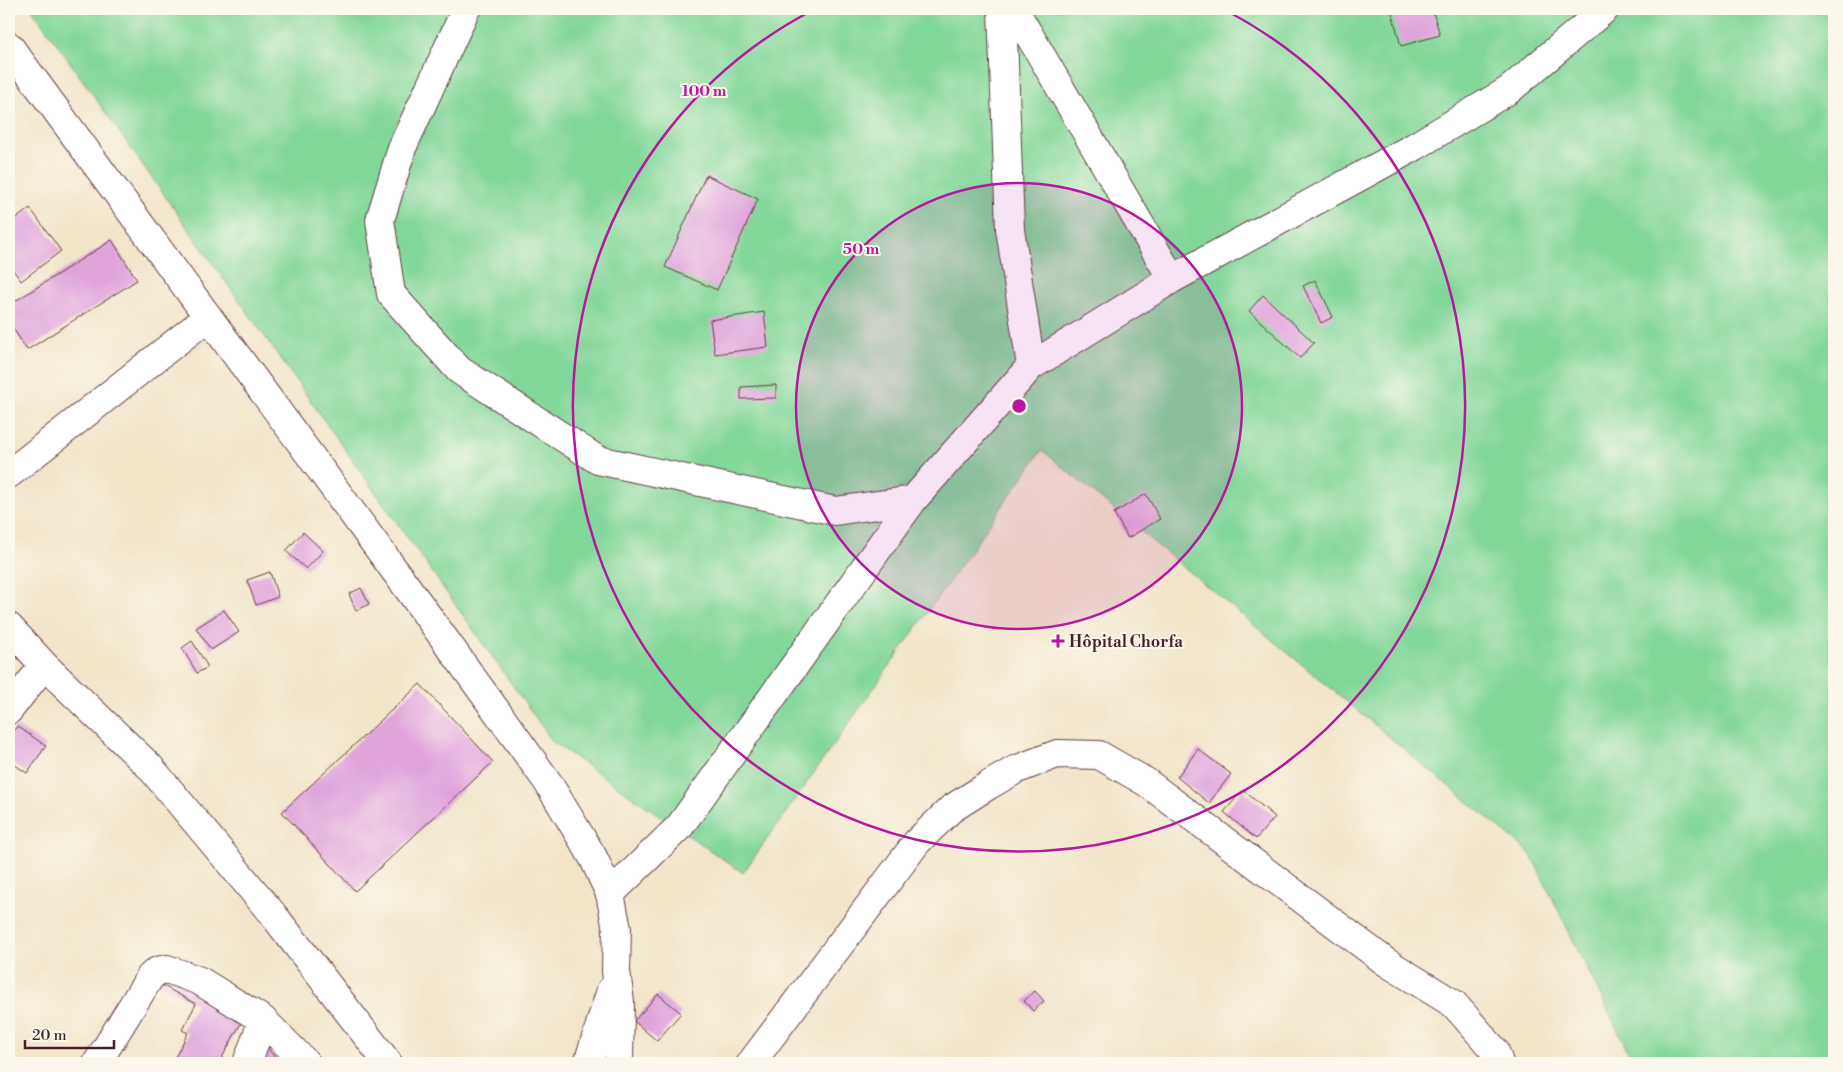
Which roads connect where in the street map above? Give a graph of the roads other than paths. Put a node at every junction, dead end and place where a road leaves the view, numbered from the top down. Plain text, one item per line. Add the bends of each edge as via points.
1 (466, 9) edge
2 (1002, 9) edge
3 (1014, 9) edge
4 (1604, 9) edge
5 (9, 46) edge
6 (1172, 279) junction
7 (208, 317) junction
8 (1032, 366) junction
9 (9, 474) edge
10 (912, 500) junction
11 (9, 628) edge
12 (44, 665) junction
13 (9, 710) edge
14 (610, 894) junction
15 (616, 971) junction
16 (263, 1020) junction
17 (97, 1063) edge
18 (247, 1063) edge
19 (306, 1063) edge
20 (388, 1063) edge
21 (588, 1063) edge
22 (619, 1063) edge
23 (751, 1063) edge
24 (1499, 1063) edge

1 - 10 main road via 402,148 380,220 391,294 459,370 598,460 835,511
2 - 8 main road via 1010,229
3 - 6 main road
4 - 6 main road via 1509,90 1414,147
5 - 7 main road
6 - 8 main road
7 - 9 main road
7 - 14 main road via 547,781 593,857
8 - 10 main road
10 - 14 main road via 680,826
11 - 12 main road
12 - 13 main road
12 - 20 main road via 150,768 275,916
14 - 15 main road via 617,929
15 - 21 main road
15 - 22 main road via 620,1002
16 - 17 main road via 200,980 167,969 157,971 150,977
16 - 18 main road
16 - 19 main road
23 - 24 main road via 917,842 951,809 988,785 1057,754 1100,754 1146,782 1386,962 1454,1004 1494,1051

